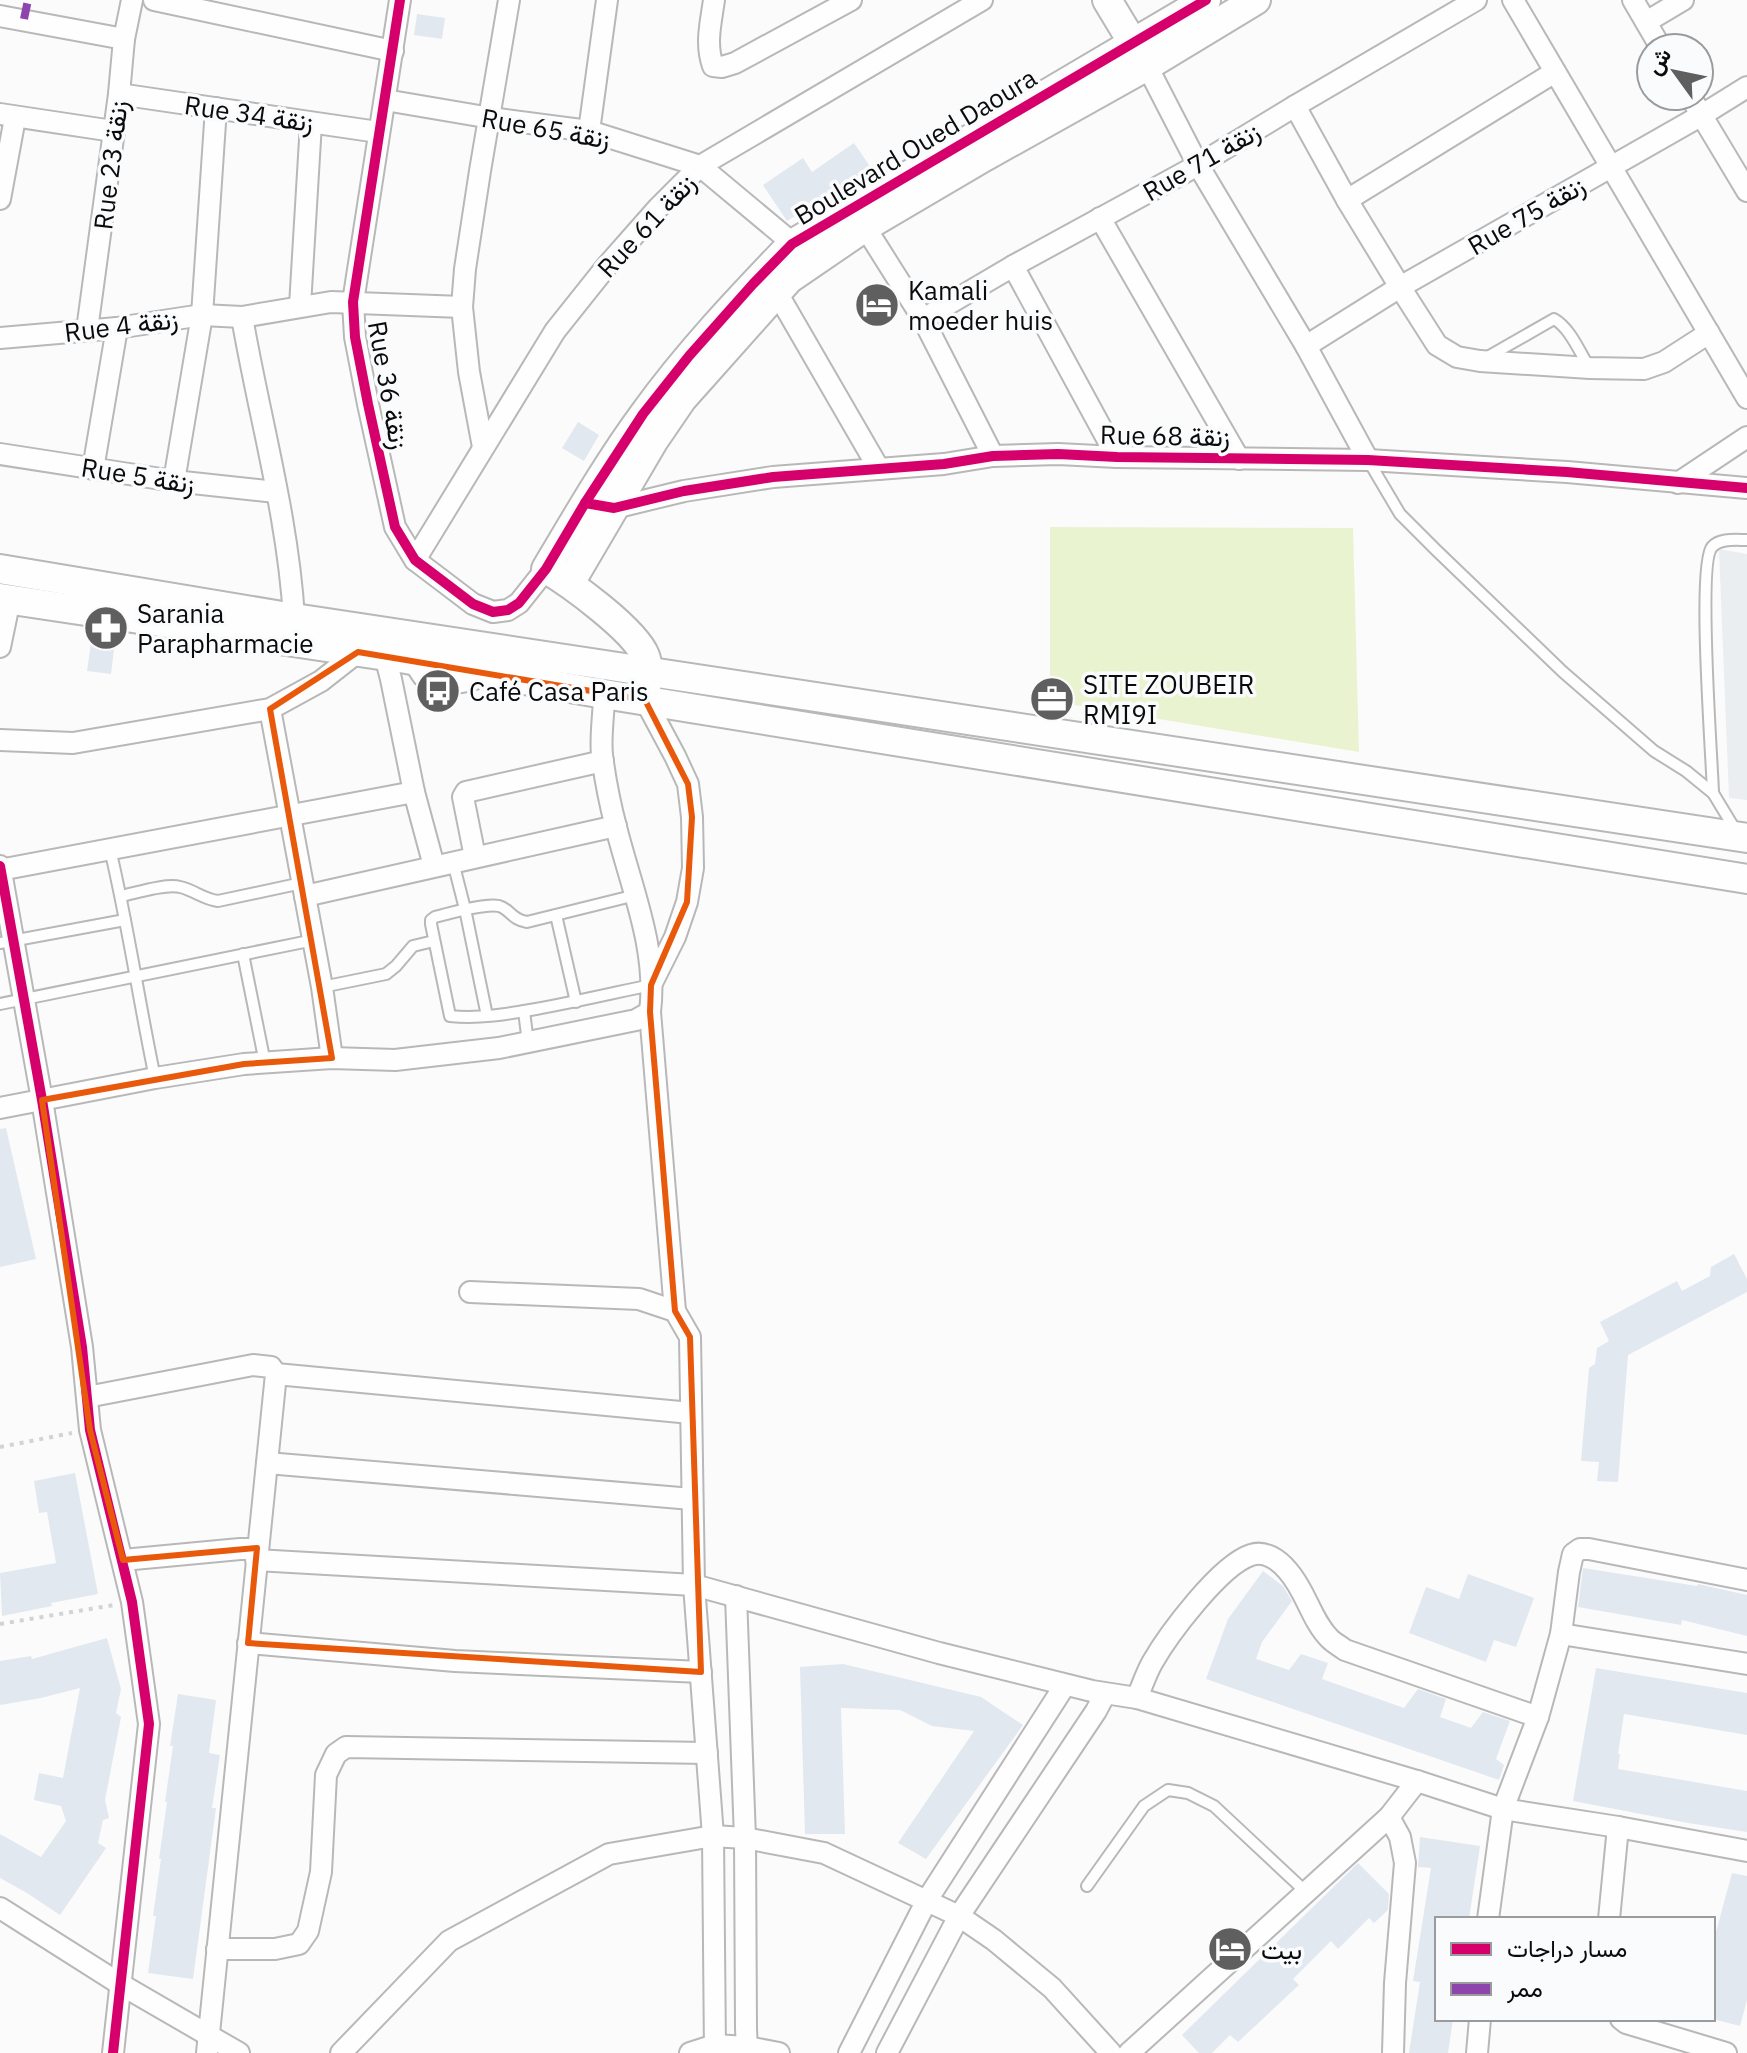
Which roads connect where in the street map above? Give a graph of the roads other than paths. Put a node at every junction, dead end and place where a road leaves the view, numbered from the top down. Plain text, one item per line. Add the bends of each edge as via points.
1 (132, 0) edge
2 (154, 0) edge
3 (400, 0) edge
4 (509, 0) edge
5 (607, 0) edge
6 (714, 0) edge
7 (851, 0) edge
8 (1107, 0) edge
9 (1206, 0) edge
10 (1256, 0) edge
11 (1476, 0) edge
12 (1513, 0) edge
13 (1633, 0) edge
14 (1683, 0) edge
15 (972, 3) edge
16 (26, 10) edge
17 (0, 16) edge
18 (1646, 22) junction
19 (1652, 32) edge
20 (124, 39) junction
21 (393, 51) junction
22 (1139, 54) junction
23 (1555, 72) junction
24 (1747, 87) edge
25 (119, 94) junction
26 (385, 100) junction
27 (1295, 106) junction
28 (216, 108) junction
29 (1700, 112) edge
30 (1702, 115) junction
31 (7, 116) edge
32 (491, 118) junction
33 (311, 123) junction
34 (113, 131) junction
35 (589, 131) junction
36 (378, 132) junction
37 (1198, 165) junction
38 (700, 166) junction
39 (1611, 166) junction
40 (1747, 191) edge
41 (0, 199) edge
42 (1347, 200) junction
43 (1100, 218) junction
44 (865, 227) junction
45 (803, 252) junction
46 (1013, 266) junction
47 (1400, 287) junction
48 (776, 291) junction
49 (353, 302) junction
50 (300, 306) junction
51 (462, 307) junction
52 (202, 315) junction
53 (242, 317) junction
54 (923, 319) junction
55 (117, 328) junction
56 (87, 330) junction
57 (1709, 333) junction
58 (0, 338) edge
59 (1306, 346) junction
60 (1480, 361) junction
61 (1590, 368) junction
62 (1747, 398) edge
63 (1747, 437) edge
64 (483, 447) junction
65 (0, 454) edge
66 (993, 456) junction
67 (1117, 457) junction
68 (1239, 459) junction
69 (1368, 460) junction
70 (93, 469) junction
71 (879, 469) junction
72 (174, 481) junction
73 (1678, 483) junction
74 (1747, 488) edge
75 (276, 492) junction
76 (585, 503) junction
77 (614, 508) junction
78 (1747, 540) edge
79 (415, 560) junction
80 (0, 569) edge
81 (558, 576) junction
82 (5, 598) edge
83 (294, 618) junction
84 (0, 647) edge
85 (383, 655) junction
86 (648, 671) junction
87 (604, 694) junction
88 (645, 700) junction
89 (270, 709) junction
90 (0, 740) edge
91 (603, 761) junction
92 (414, 792) junction
93 (1713, 793) junction
94 (290, 815) junction
95 (616, 826) junction
96 (1743, 837) edge
97 (110, 849) junction
98 (475, 857) junction
99 (443, 864) junction
100 (0, 868) edge
101 (1747, 879) edge
102 (304, 889) junction
103 (636, 895) junction
104 (121, 896) junction
105 (465, 909) junction
106 (556, 915) junction
107 (125, 920) junction
108 (314, 940) junction
109 (434, 941) junction
110 (6, 942) edge
111 (243, 954) junction
112 (134, 977) junction
113 (651, 985) junction
114 (322, 987) junction
115 (24, 999) junction
116 (576, 1002) junction
117 (0, 1004) edge
118 (524, 1011) junction
119 (650, 1012) junction
120 (487, 1016) junction
121 (528, 1043) junction
122 (332, 1058) junction
123 (265, 1063) junction
124 (155, 1078) junction
125 (42, 1100) junction
126 (0, 1108) edge
127 (470, 1292) dead end
128 (675, 1311) junction
129 (276, 1374) junction
130 (87, 1397) junction
131 (691, 1413) junction
132 (267, 1463) junction
133 (692, 1499) junction
134 (257, 1554) junction
135 (123, 1560) junction
136 (1747, 1580) edge
137 (694, 1585) junction
138 (736, 1596) junction
139 (1561, 1634) junction
140 (248, 1643) junction
141 (1747, 1664) edge
142 (701, 1672) junction
143 (1065, 1685) junction
144 (1105, 1694) junction
145 (1137, 1698) junction
146 (1538, 1717) junction
147 (707, 1753) junction
148 (1417, 1781) junction
149 (1503, 1809) junction
150 (1389, 1817) junction
151 (1618, 1827) junction
152 (713, 1836) junction
153 (745, 1838) junction
154 (1747, 1851) edge
155 (1087, 1886) dead end
156 (1306, 1892) junction
157 (927, 1900) junction
158 (0, 1908) edge
159 (959, 1916) junction
160 (1488, 1917) edge
161 (1609, 1917) edge
162 (217, 1949) junction
163 (120, 1984) junction
164 (1480, 2021) edge
165 (1626, 2021) edge
166 (208, 2044) edge
167 (715, 2049) edge
168 (747, 2050) edge
169 (113, 2053) edge
170 (239, 2053) edge
171 (341, 2053) edge
172 (690, 2053) edge
173 (779, 2053) edge
174 (849, 2053) edge
175 (887, 2053) edge
176 (1111, 2053) edge
177 (1129, 2053) edge
178 (1393, 2053) edge
179 (1477, 2053) edge
180 (1726, 2053) edge

1 - 20 street, Rue 23 زنقة
2 - 21 street
3 - 21 street, Rue 36 زنقة
4 - 32 street
5 - 35 street
6 - 7 street via 709,55 713,66 722,67
8 - 22 main road
9 - 22 main road, Boulevard Oued Daoura
10 - 22 main road, Boulevard Oued Daoura
11 - 27 street, Rue 71 زنقة
12 - 23 street
13 - 18 street
14 - 18 street
15 - 38 street, Rue 61 زنقة
16 - 17 street
16 - 20 street
18 - 19 street
20 - 25 street, Rue 23 زنقة
21 - 26 street, Rue 36 زنقة
22 - 37 street
22 - 44 main road, Boulevard Oued Daoura via 984,157
22 - 45 main road, Boulevard Oued Daoura
23 - 39 street
23 - 42 street
24 - 30 street, Rue 75 زنقة
25 - 28 street, Rue 34 زنقة
25 - 34 street, Rue 23 زنقة
26 - 32 street, Rue 65 زنقة
26 - 36 street, Rue 36 زنقة
27 - 37 street, Rue 71 زنقة
27 - 42 street
28 - 33 street, Rue 34 زنقة
28 - 52 street
29 - 30 street
30 - 39 street, Rue 75 زنقة
30 - 40 street
31 - 34 street
31 - 41 street
32 - 35 street, Rue 65 زنقة
32 - 51 street
33 - 36 street, Rue 34 زنقة
33 - 50 street
34 - 56 street, Rue 23 زنقة
35 - 38 street, Rue 65 زنقة
36 - 49 street, Rue 36 زنقة
37 - 43 street, Rue 71 زنقة
37 - 59 street
38 - 45 street, Rue 65 زنقة
38 - 64 street, Rue 61 زنقة via 555,331
39 - 47 street, Rue 75 زنقة
39 - 57 street
42 - 47 street
43 - 46 street, Rue 71 زنقة
43 - 68 street
44 - 45 main road, Boulevard Oued Daoura
44 - 54 street
45 - 48 main road, Boulevard Oued Daoura
45 - 76 main road, Boulevard Oued Daoura via 753,284 689,356 643,414
46 - 54 street, Rue 71 زنقة
46 - 67 street
47 - 59 street, Rue 75 زنقة
47 - 60 street via 1437,345 1457,357
48 - 71 street
48 - 77 main road, Boulevard Oued Daoura via 682,399
49 - 50 street, Rue 4 زنقة
49 - 51 street, Rue 4 زنقة
49 - 79 street, Rue 36 زنقة via 355,337 395,527
50 - 53 street, Rue 4 زنقة
51 - 64 street
52 - 53 street, Rue 4 زنقة
52 - 55 street, Rue 4 زنقة
52 - 72 street
53 - 75 street
54 - 66 street
55 - 56 street, Rue 4 زنقة
55 - 70 street
56 - 58 street, Rue 4 زنقة
57 - 61 street via 1644,369
57 - 62 street
59 - 69 street
60 - 61 street
60 - 61 lane via 1554,319
63 - 73 street
64 - 79 street, Rue 61 زنقة
65 - 70 street, Rue 5 زنقة
66 - 67 street, Rue 68 زنقة
66 - 71 street, Rue 68 زنقة
67 - 68 street, Rue 68 زنقة
68 - 69 street, Rue 68 زنقة
69 - 73 street, Rue 68 زنقة
69 - 93 lane via 1400,514 1436,550 1563,672 1654,751
70 - 72 street, Rue 5 زنقة
71 - 77 street, Rue 68 زنقة via 773,477
72 - 75 street, Rue 5 زنقة
73 - 74 street, Rue 68 زنقة
75 - 83 street
76 - 77 street, Rue 68 زنقة
76 - 81 main road, Boulevard Oued Daoura
77 - 81 main road, Boulevard Oued Daoura
78 - 93 lane via 1721,541 1708,553 1704,601
79 - 81 street, Rue 36 زنقة via 473,604 493,612 508,610
80 - 83 main road
81 - 86 main road via 634,639
82 - 84 street
82 - 85 main road
83 - 86 main road
85 - 87 main road
85 - 89 street
85 - 92 street
86 - 88 main road
86 - 96 main road
87 - 88 main road
87 - 91 street
88 - 101 main road
88 - 113 street via 688,784 692,817 687,902
89 - 90 street via 73,743
89 - 94 street
91 - 95 street
91 - 98 street via 466,792
92 - 94 street
92 - 99 street
93 - 96 lane
94 - 97 street
94 - 102 street
95 - 98 street
95 - 103 street
97 - 100 street
97 - 104 lane
98 - 99 street
99 - 102 street
99 - 105 lane
100 - 110 street
102 - 104 lane via 218,901 171,886
102 - 108 street
103 - 106 lane
103 - 113 street
104 - 107 lane
105 - 106 lane via 496,905 527,922
105 - 109 lane via 431,920
105 - 120 lane
106 - 116 lane
107 - 110 lane
107 - 112 lane
108 - 111 lane
108 - 114 street
109 - 114 lane via 407,950 386,974
109 - 120 lane via 450,1016
110 - 115 street
111 - 112 lane
111 - 123 lane
112 - 115 lane
112 - 124 lane
113 - 116 lane
113 - 119 street
114 - 122 street
115 - 117 lane
115 - 125 street
116 - 118 lane
118 - 120 lane
118 - 121 lane
119 - 121 street via 636,1020
119 - 128 street
121 - 122 street via 395,1060
122 - 123 street
123 - 124 street
124 - 125 street
125 - 126 street
125 - 130 street
127 - 128 street via 639,1299
128 - 131 street via 690,1337
129 - 130 street via 271,1367 253,1365
129 - 131 street
129 - 132 street
130 - 135 street via 90,1430
131 - 133 street
132 - 133 street
132 - 134 street
133 - 137 street
134 - 135 street via 240,1549
134 - 137 street
134 - 140 street
135 - 163 street via 149,1724
136 - 139 street via 1580,1549 1573,1554
137 - 138 street
137 - 142 street
138 - 143 street
138 - 153 street
139 - 141 street
139 - 146 street
140 - 142 street via 455,1661
140 - 162 street
142 - 147 street
143 - 144 street
143 - 157 street
144 - 145 street
144 - 159 street
145 - 146 street via 1150,1666 1194,1603 1252,1554 1267,1555 1288,1571 1317,1622 1345,1650
145 - 148 street
146 - 149 street
147 - 152 street
147 - 162 street via 346,1747 336,1754 326,1775 321,1872 308,1931 299,1944 275,1949
148 - 149 street
148 - 150 street
149 - 151 street
149 - 160 street
150 - 156 street
150 - 178 street via 1405,1863
151 - 154 street
151 - 161 street
152 - 153 street
152 - 167 street
152 - 171 street via 609,1854 449,1941
153 - 157 street via 824,1853
153 - 168 street
155 - 156 lane via 1144,1806 1168,1790 1214,1806
156 - 177 street
157 - 159 street
157 - 174 street
158 - 163 street
159 - 175 street
159 - 176 street via 1052,1988
162 - 166 street
163 - 166 street
163 - 169 street
164 - 179 street
165 - 180 street
166 - 170 street
167 - 168 street
167 - 172 street
168 - 173 street

